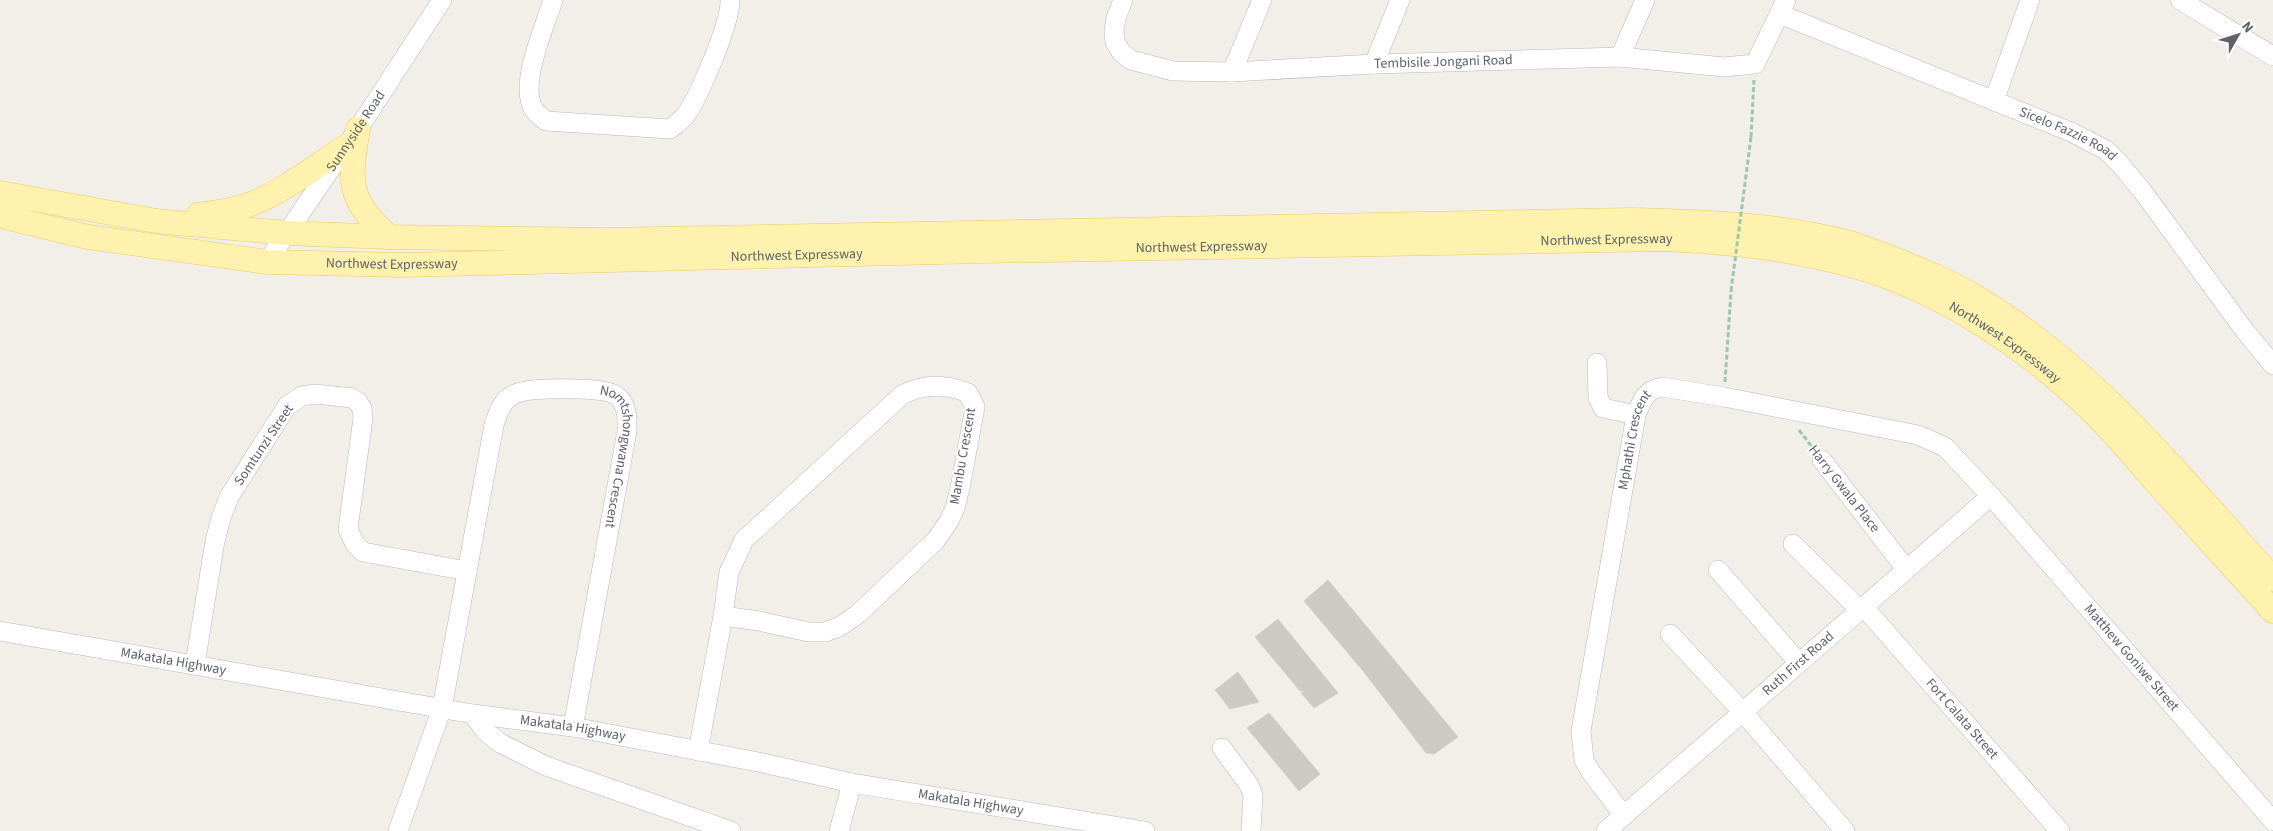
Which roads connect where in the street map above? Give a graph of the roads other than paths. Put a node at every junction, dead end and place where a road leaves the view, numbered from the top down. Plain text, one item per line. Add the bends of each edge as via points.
1 (442, 0) edge
2 (553, 0) edge
3 (730, 0) edge
4 (1123, 0) edge
5 (1262, 0) edge
6 (1400, 0) edge
7 (1645, 0) edge
8 (2030, 0) edge
9 (2180, 0) edge
10 (1783, 7) edge
11 (2273, 56) edge
12 (1620, 57) junction
13 (1374, 64) junction
14 (1232, 72) junction
15 (1994, 101) junction
16 (352, 138) junction
17 (0, 193) edge
18 (0, 216) edge
19 (156, 221) junction
20 (286, 233) junction
21 (389, 237) junction
22 (267, 262) junction
23 (1598, 362) dead end
24 (2273, 365) edge
25 (1636, 415) junction
26 (1822, 460) road end
27 (1991, 496) junction
28 (1793, 544) dead end
29 (1906, 569) junction
30 (1718, 570) dead end
31 (467, 572) junction
32 (2273, 578) edge
33 (1861, 607) junction
34 (2273, 612) edge
35 (723, 616) junction
36 (0, 631) edge
37 (1670, 634) dead end
38 (1798, 662) junction
39 (195, 664) junction
40 (442, 708) junction
41 (1742, 711) junction
42 (473, 714) junction
43 (573, 728) junction
44 (1222, 748) dead end
45 (698, 751) junction
46 (852, 783) junction
47 (2273, 821) edge
48 (1618, 825) edge
49 (1114, 828) edge
50 (398, 831) edge
51 (731, 831) edge
52 (839, 831) edge
53 (1145, 831) edge
54 (1251, 831) edge
55 (1845, 831) edge
56 (2060, 831) edge

1 - 16 street, Sunnyside Road
2 - 3 street via 529,78 534,110 546,121 670,129 684,117 694,101 727,22
4 - 14 street, Tembisile Jongani Road via 1116,18 1115,42 1131,60 1172,71
5 - 14 street
6 - 13 street
7 - 12 street
8 - 15 street
9 - 11 street
10 - 12 street, Tembisile Jongani Road via 1755,64 1724,67
10 - 15 street, Sicelo Fazzie Road
12 - 13 street, Tembisile Jongani Road
13 - 14 street, Tembisile Jongani Road
15 - 24 street, Sicelo Fazzie Road via 2106,150 2143,192
16 - 19 main road via 274,193 253,203 233,210
16 - 20 street, Sunnyside Road
16 - 21 main road via 355,193 361,208
17 - 19 main road, Northwest Expressway
18 - 22 main road, Northwest Expressway via 88,237
19 - 20 main road, Northwest Expressway
20 - 21 main road, Northwest Expressway
20 - 22 street, Sunnyside Road
21 - 32 main road, Northwest Expressway via 616,239 1632,220 1786,229 1851,243 1918,269 1974,296 2043,342 2103,394
22 - 34 main road, Northwest Expressway via 403,265 1663,239 1726,242 1796,252 1855,266 1927,294 1993,330 2048,371 2094,413
23 - 25 street via 1598,397 1603,408
25 - 27 street, Mphathi Crescent via 1642,400 1654,389 1662,387 1918,435 1951,453
25 - 48 street, Mphathi Crescent via 1580,731 1588,766
26 - 29 street, Harry Gwala Place
27 - 29 street, Ruth First Road
27 - 47 street, Matthew Goniwe Street
28 - 33 street, Fort Calata Street
29 - 33 street, Ruth First Road
30 - 38 street
31 - 39 street, Somtunzi Street via 363,552 354,544 348,529 362,409 352,398 315,394 302,396 287,406 229,497 215,541
31 - 40 street, Nomtshongwana Crescent
31 - 43 street, Nomtshongwana Crescent via 494,425 506,400 528,390 602,391 619,398 627,414 627,432
33 - 38 street, Ruth First Road
33 - 56 street, Fort Calata Street
35 - 35 street, Mambu Crescent via 729,572 744,540 756,527 902,395 929,386 968,393 974,406 958,495 949,521 936,540 858,614 825,632
35 - 45 street, Mambu Crescent
36 - 39 street, Makatala Highway
37 - 41 street
38 - 41 street, Ruth First Road
39 - 40 street, Makatala Highway
40 - 42 street, Makatala Highway
40 - 50 street, Nomtshongwana Crescent
41 - 48 street, Ruth First Road
41 - 55 street
42 - 43 street, Makatala Highway
42 - 51 street via 485,731 500,743 546,766
43 - 45 street, Makatala Highway
44 - 54 street via 1253,795
45 - 46 street, Makatala Highway
46 - 49 street, Makatala Highway
46 - 52 street
49 - 53 street, Makatala Highway

